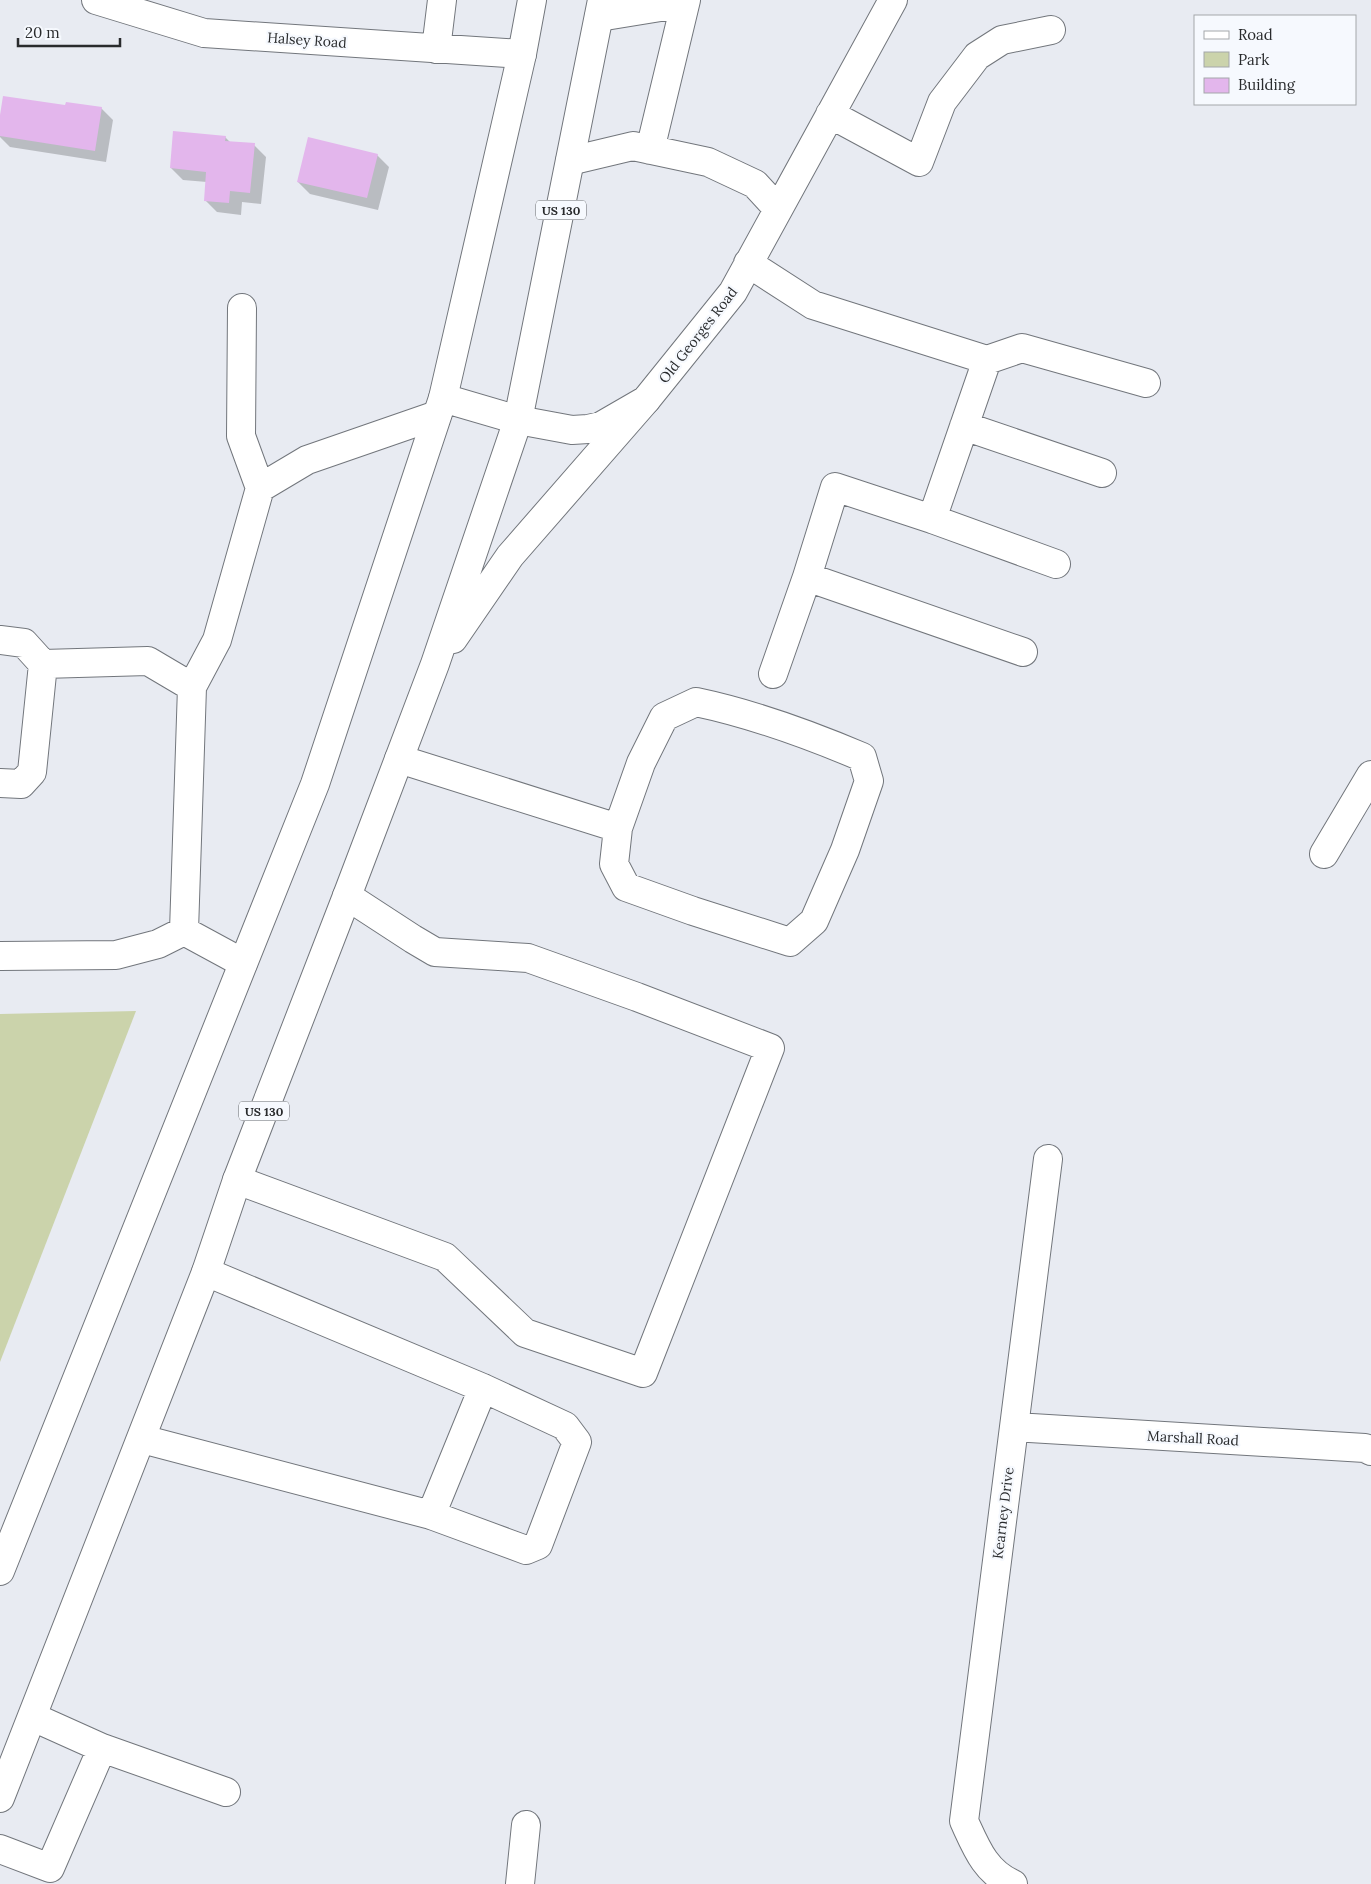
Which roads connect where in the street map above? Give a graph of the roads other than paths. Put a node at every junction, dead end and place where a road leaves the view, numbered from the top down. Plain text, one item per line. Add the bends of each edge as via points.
1 (96, 0) edge
2 (442, 0) edge
3 (532, 0) edge
4 (893, 0) edge
5 (685, 2) edge
6 (600, 8) edge
7 (1051, 30) dead end
8 (436, 48) junction
9 (522, 54) junction
10 (830, 114) junction
11 (650, 150) junction
12 (570, 161) junction
13 (778, 209) junction
14 (748, 263) junction
15 (242, 308) dead end
16 (987, 360) junction
17 (1146, 383) dead end
18 (646, 400) junction
19 (440, 406) junction
20 (518, 420) junction
21 (964, 426) junction
22 (1102, 473) dead end
23 (260, 488) junction
24 (932, 518) junction
25 (1056, 564) dead end
26 (807, 577) junction
27 (0, 640) edge
28 (1024, 652) dead end
29 (43, 664) junction
30 (435, 664) junction
31 (774, 674) dead end
32 (192, 687) junction
33 (399, 759) junction
34 (1371, 774) edge
35 (0, 783) edge
36 (618, 828) junction
37 (1324, 854) dead end
38 (347, 896) junction
39 (184, 931) junction
40 (0, 956) edge
41 (243, 963) junction
42 (1048, 1158) dead end
43 (237, 1180) junction
44 (206, 1272) junction
45 (483, 1388) junction
46 (1014, 1427) junction
47 (142, 1439) junction
48 (1371, 1451) edge
49 (431, 1515) junction
50 (1, 1566) edge
51 (33, 1717) junction
52 (102, 1748) junction
53 (226, 1792) dead end
54 (0, 1798) edge
55 (526, 1825) dead end
56 (0, 1849) edge
57 (520, 1884) edge
58 (1013, 1884) edge

1 - 8 main road, Halsey Road via 204,33
2 - 8 main road
3 - 9 main road
4 - 10 main road, Old Georges Road
5 - 6 main road
5 - 11 main road
6 - 12 main road, US 130
7 - 10 main road via 1002,40 977,56 942,102 918,162
8 - 9 main road, Halsey Road
9 - 19 main road
10 - 13 main road, Old Georges Road
11 - 12 main road via 633,146
11 - 13 main road via 708,162 755,184
12 - 20 main road, US 130
13 - 14 main road, Old Georges Road
14 - 16 main road via 813,305
14 - 18 main road, Old Georges Road via 733,292
15 - 23 main road via 241,436
16 - 17 main road via 1022,348
16 - 21 main road
18 - 20 main road, Old Georges Road via 601,426 588,429 572,430
18 - 30 main road via 510,556
19 - 20 main road, Old Georges Road
19 - 23 main road via 306,460
19 - 41 main road via 315,784
20 - 30 main road, US 130
21 - 22 main road
21 - 24 main road
23 - 32 main road via 217,640
24 - 25 main road
24 - 26 main road via 835,487
26 - 28 main road
26 - 31 main road
27 - 29 main road via 24,643
29 - 32 main road via 148,661
29 - 35 main road via 32,772 22,784
30 - 33 main road, US 130
32 - 39 main road
33 - 36 main road
33 - 38 main road, US 130
34 - 37 main road
36 - 36 main road via 614,864 626,887 790,942 814,922 845,850 869,781 862,757 802,732 696,702 664,718 641,762
38 - 43 main road, US 130
38 - 43 main road via 435,952 528,958 770,1048 643,1373 525,1333 445,1257
39 - 40 main road via 158,944 116,955
39 - 41 main road
41 - 50 main road
42 - 46 main road, Kearney Drive
43 - 44 main road, US 130
44 - 45 main road
44 - 47 main road, US 130
45 - 49 main road
45 - 49 main road via 565,1426 578,1442 538,1545 526,1550
46 - 48 main road, Marshall Road via 1364,1448
46 - 58 main road, Kearney Drive via 964,1821 981,1858 1003,1880
47 - 49 main road
47 - 51 main road, US 130
51 - 52 main road
51 - 54 main road, US 130
52 - 53 main road
52 - 56 main road via 50,1868
55 - 57 main road

